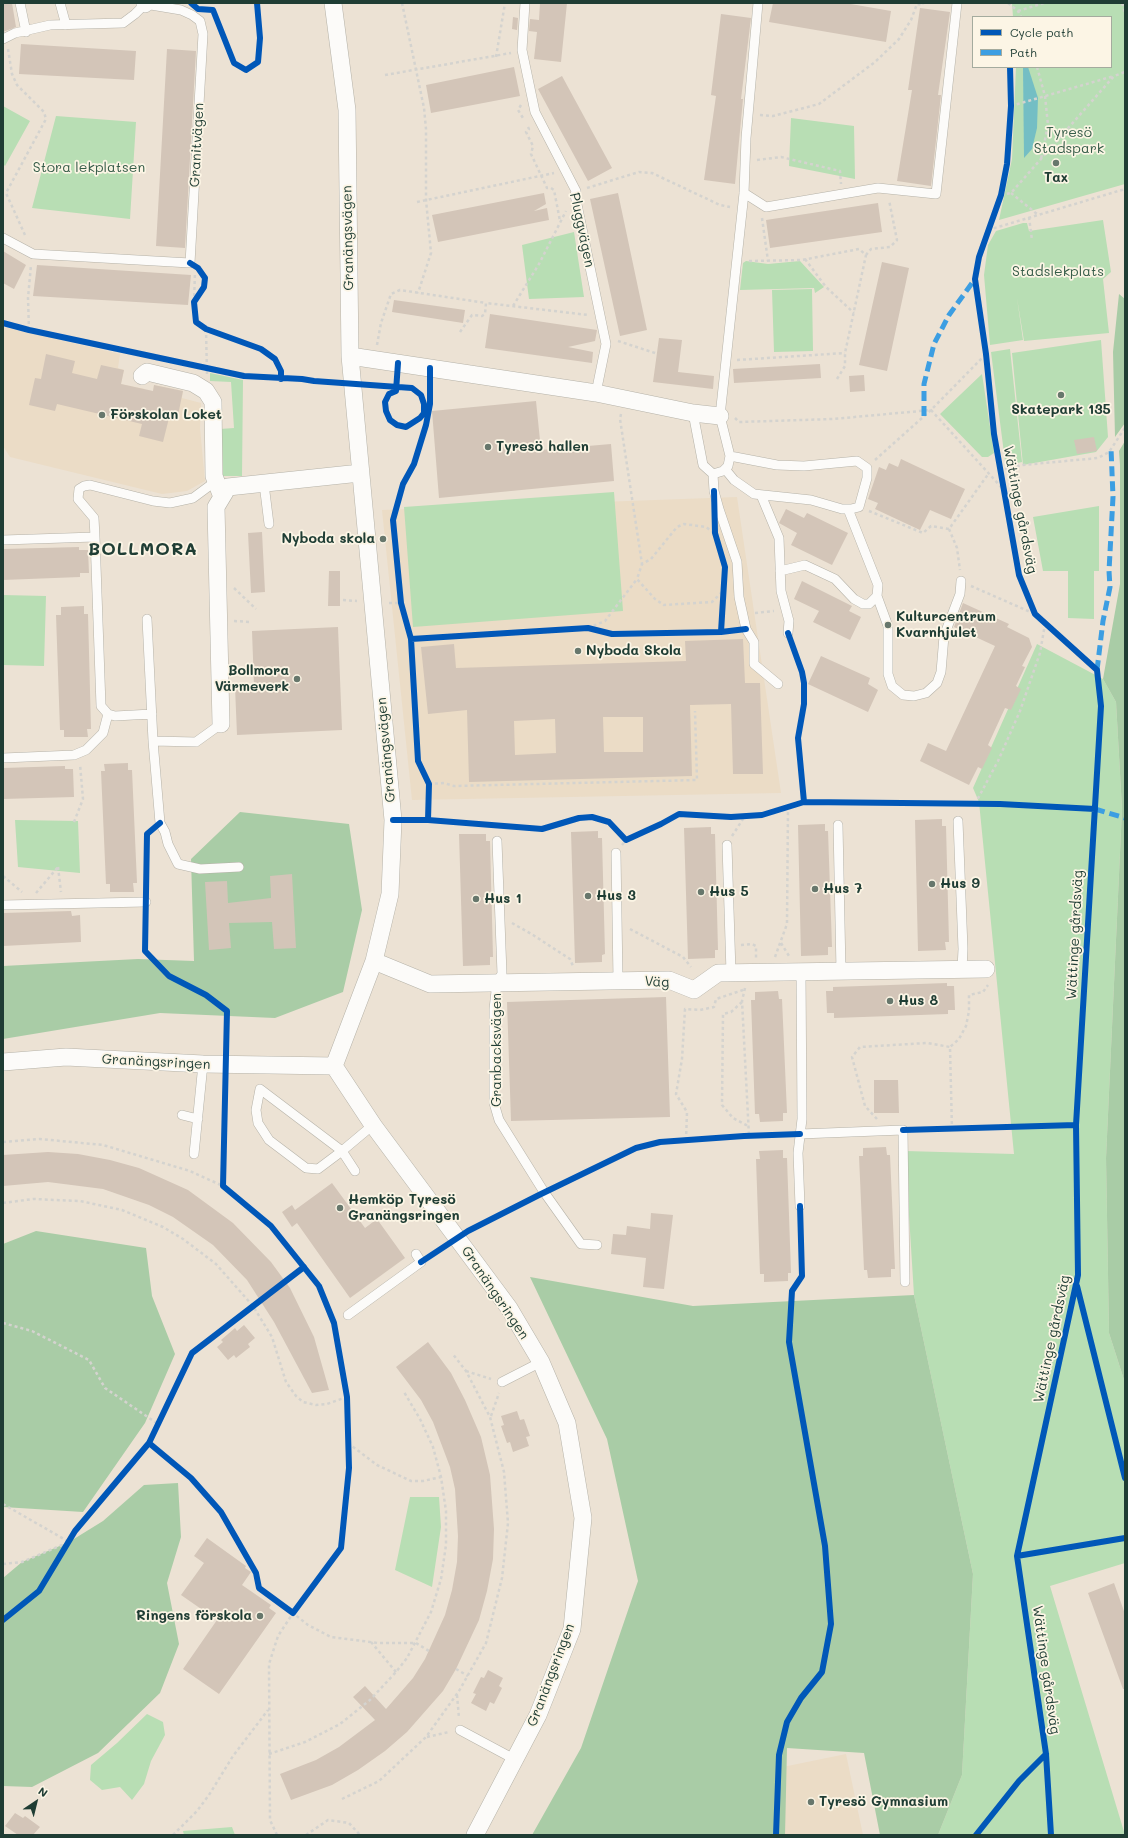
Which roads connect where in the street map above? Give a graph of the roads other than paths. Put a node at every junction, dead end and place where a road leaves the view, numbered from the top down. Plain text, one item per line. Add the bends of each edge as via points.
1 (20, 3) edge
2 (60, 3) edge
3 (333, 3) edge
4 (525, 3) edge
5 (758, 3) edge
6 (957, 3) edge
7 (145, 4) edge
8 (66, 25) junction
9 (26, 32) junction
10 (4, 39) edge
11 (744, 193) junction
12 (3, 238) edge
13 (350, 356) junction
14 (142, 376) dead end
15 (596, 393) junction
16 (721, 412) junction
17 (693, 413) junction
18 (730, 456) junction
19 (725, 469) junction
20 (360, 473) junction
21 (713, 474) junction
22 (264, 484) junction
23 (219, 489) junction
24 (761, 495) junction
25 (848, 509) junction
26 (269, 524) dead end
27 (95, 537) junction
28 (3, 540) edge
29 (780, 572) junction
30 (961, 581) road end
31 (877, 596) junction
32 (147, 618) dead end
33 (788, 633) dead end
34 (778, 684) dead end
35 (108, 714) junction
36 (152, 714) junction
37 (221, 724) joint
38 (153, 741) junction
39 (3, 758) edge
40 (958, 821) dead end
41 (838, 825) dead end
42 (497, 841) dead end
43 (727, 845) road end
44 (616, 853) dead end
45 (239, 867) dead end
46 (146, 902) dead end
47 (3, 905) edge
48 (374, 961) junction
49 (962, 969) junction
50 (986, 969) road end
51 (841, 971) junction
52 (801, 973) junction
53 (740, 978) junction
54 (618, 980) junction
55 (497, 982) junction
56 (3, 1062) edge
57 (203, 1064) junction
58 (334, 1066) junction
59 (182, 1115) dead end
60 (198, 1119) junction
61 (373, 1125) junction
62 (800, 1134) junction
63 (342, 1151) junction
64 (194, 1154) dead end
65 (355, 1171) dead end
66 (800, 1206) dead end
67 (597, 1245) dead end
68 (416, 1254) dead end
69 (905, 1282) dead end
70 (348, 1315) dead end
71 (541, 1362) junction
72 (502, 1382) dead end
73 (460, 1730) dead end
74 (514, 1759) junction
75 (475, 1835) edge

1 - 9 lane
2 - 8 lane
3 - 13 street, Granängsvägen via 347,110
4 - 15 lane, Pluggvägen via 522,50 535,112 576,193 606,344
5 - 11 lane
6 - 11 lane via 936,194 887,188 766,207
7 - 8 lane, Granitvägen via 123,22
7 - 12 lane, Granitvägen via 181,10 200,21 202,27 190,263 33,254
8 - 9 lane, Granitvägen via 50,25
9 - 10 lane, Granitvägen via 15,33
11 - 16 lane
13 - 15 street
13 - 20 street, Granängsvägen
14 - 23 street via 147,372 193,383 206,391 213,402 214,476
15 - 17 street
16 - 17 street
16 - 18 lane
17 - 21 lane via 703,465
18 - 19 lane
18 - 25 lane via 777,465 804,466 856,460 867,468 867,478 859,507
19 - 21 lane
19 - 24 lane via 734,480 754,494
20 - 22 street
20 - 48 street, Granängsvägen via 393,820 390,894
21 - 34 lane via 719,509 737,562 739,597 746,629 754,642 754,664
22 - 23 street
22 - 26 lane
23 - 27 lane via 170,503 90,485 84,486 80,489 78,499 94,518
23 - 37 street via 216,507
24 - 25 lane via 811,500
24 - 29 lane via 779,538
25 - 31 lane via 878,585
27 - 28 lane
27 - 35 lane via 101,706
29 - 31 lane via 805,565 835,579 854,599 863,604 868,604
29 - 33 lane via 789,621
30 - 31 lane via 960,594 944,636 941,672 937,683 926,693 914,696 903,695 892,686 888,674 888,626
32 - 36 lane
35 - 36 lane
35 - 39 lane via 104,733 86,750 79,753
36 - 38 lane
37 - 38 lane via 196,742
38 - 45 lane via 160,823 171,854 178,864 200,869
40 - 49 lane
41 - 51 lane
42 - 55 lane via 502,974
43 - 53 lane via 731,946
44 - 54 lane
46 - 47 lane via 62,904 34,901
48 - 55 street, Väg via 430,984
48 - 58 street, Granängsvägen
49 - 50 street, Väg
49 - 51 street, Väg
51 - 52 street, Väg
52 - 53 street, Väg
52 - 62 lane
53 - 54 street, Väg via 718,973 694,990 669,980
54 - 55 street, Väg
55 - 67 lane, Granbacksvägen via 494,1009 494,1103 499,1120 544,1192 581,1244
56 - 57 street, Granängsringen via 66,1058
57 - 58 street, Granängsringen
57 - 60 lane
58 - 61 street, Granängsringen
59 - 60 lane
60 - 64 lane
61 - 63 lane
61 - 71 street, Granängsringen via 509,1308
62 - 66 lane
62 - 69 lane via 903,1130
63 - 63 lane via 318,1169 306,1168 269,1140 258,1123 256,1110 260,1090
63 - 65 lane
68 - 70 lane via 421,1262
71 - 72 lane
71 - 74 street, Granängsringen via 567,1423 583,1518 572,1629 538,1715
73 - 74 lane
74 - 75 street, Granängsringen

